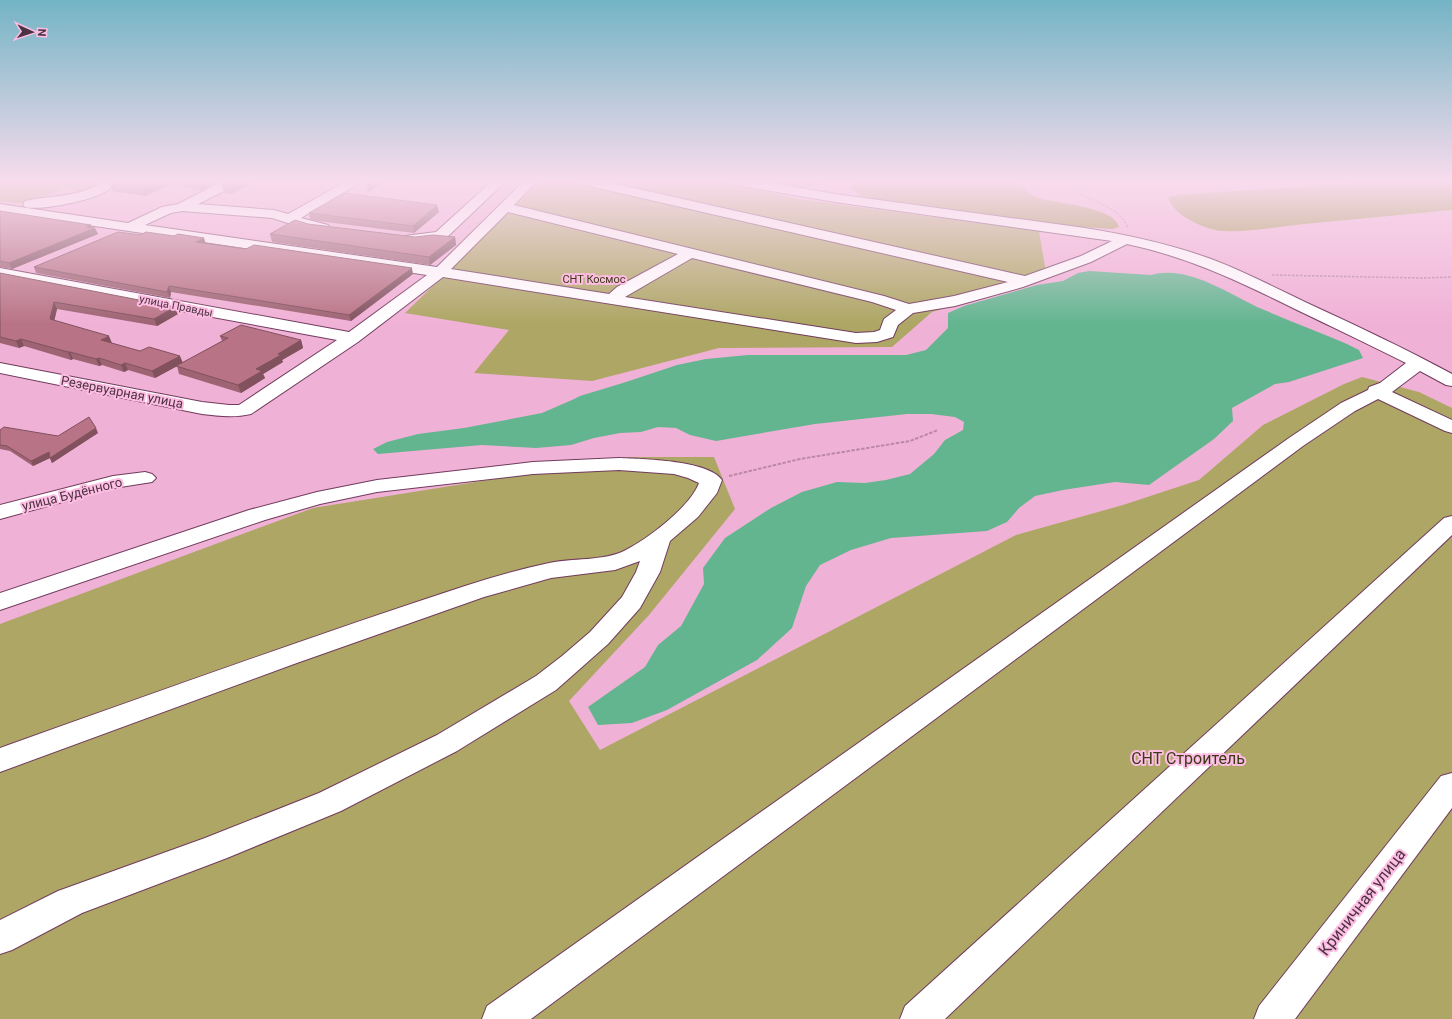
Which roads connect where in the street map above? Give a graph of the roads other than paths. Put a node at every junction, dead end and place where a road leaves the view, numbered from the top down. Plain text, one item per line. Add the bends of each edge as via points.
1 (126, 229) edge
2 (149, 229) edge
3 (330, 229) edge
4 (333, 229) edge
5 (448, 229) edge
6 (484, 229) edge
7 (592, 229) edge
8 (795, 229) edge
9 (1060, 229) edge
10 (398, 238) edge
11 (103, 239) edge
12 (1126, 239) junction
13 (690, 253) junction
14 (36, 266) edge
15 (440, 272) junction
16 (5, 276) edge
17 (1026, 281) junction
18 (612, 300) junction
19 (908, 310) junction
20 (352, 338) junction
21 (1420, 364) junction
22 (0, 368) edge
23 (1452, 381) edge
24 (1376, 391) junction
25 (1452, 427) edge
26 (145, 478) dead end
27 (0, 512) edge
28 (1452, 523) edge
29 (660, 538) junction
30 (0, 602) edge
31 (0, 760) edge
32 (1452, 785) edge
33 (0, 938) edge
34 (500, 1019) edge
35 (918, 1019) edge
36 (1272, 1019) edge

1 - 11 street
2 - 15 street
3 - 4 street
5 - 10 street via 440,236
6 - 15 street
7 - 13 street
8 - 17 street
9 - 12 street
12 - 17 street via 1086,259
12 - 21 street via 1185,255 1237,275
13 - 18 street via 623,290
13 - 19 street via 878,299
14 - 16 street
15 - 18 street
15 - 20 street
16 - 20 street, улица Правды
17 - 19 street via 955,301
18 - 19 street via 856,338 877,337 886,333 890,323
20 - 22 street, Резервуарная улица via 244,410 202,408
21 - 23 street
21 - 24 street via 1409,369 1387,387
24 - 25 street
24 - 34 street via 1296,442
26 - 27 street, улица Будённого via 113,482
28 - 35 street
29 - 30 street via 690,512 706,493 711,480 674,468 619,464 532,468 377,486 317,498 257,515
29 - 31 street via 632,556 616,562 550,570 475,591
29 - 33 street via 648,572 630,602 598,638 571,663 524,697 447,743 330,802 216,848 70,902
32 - 36 street, Криничная улица

